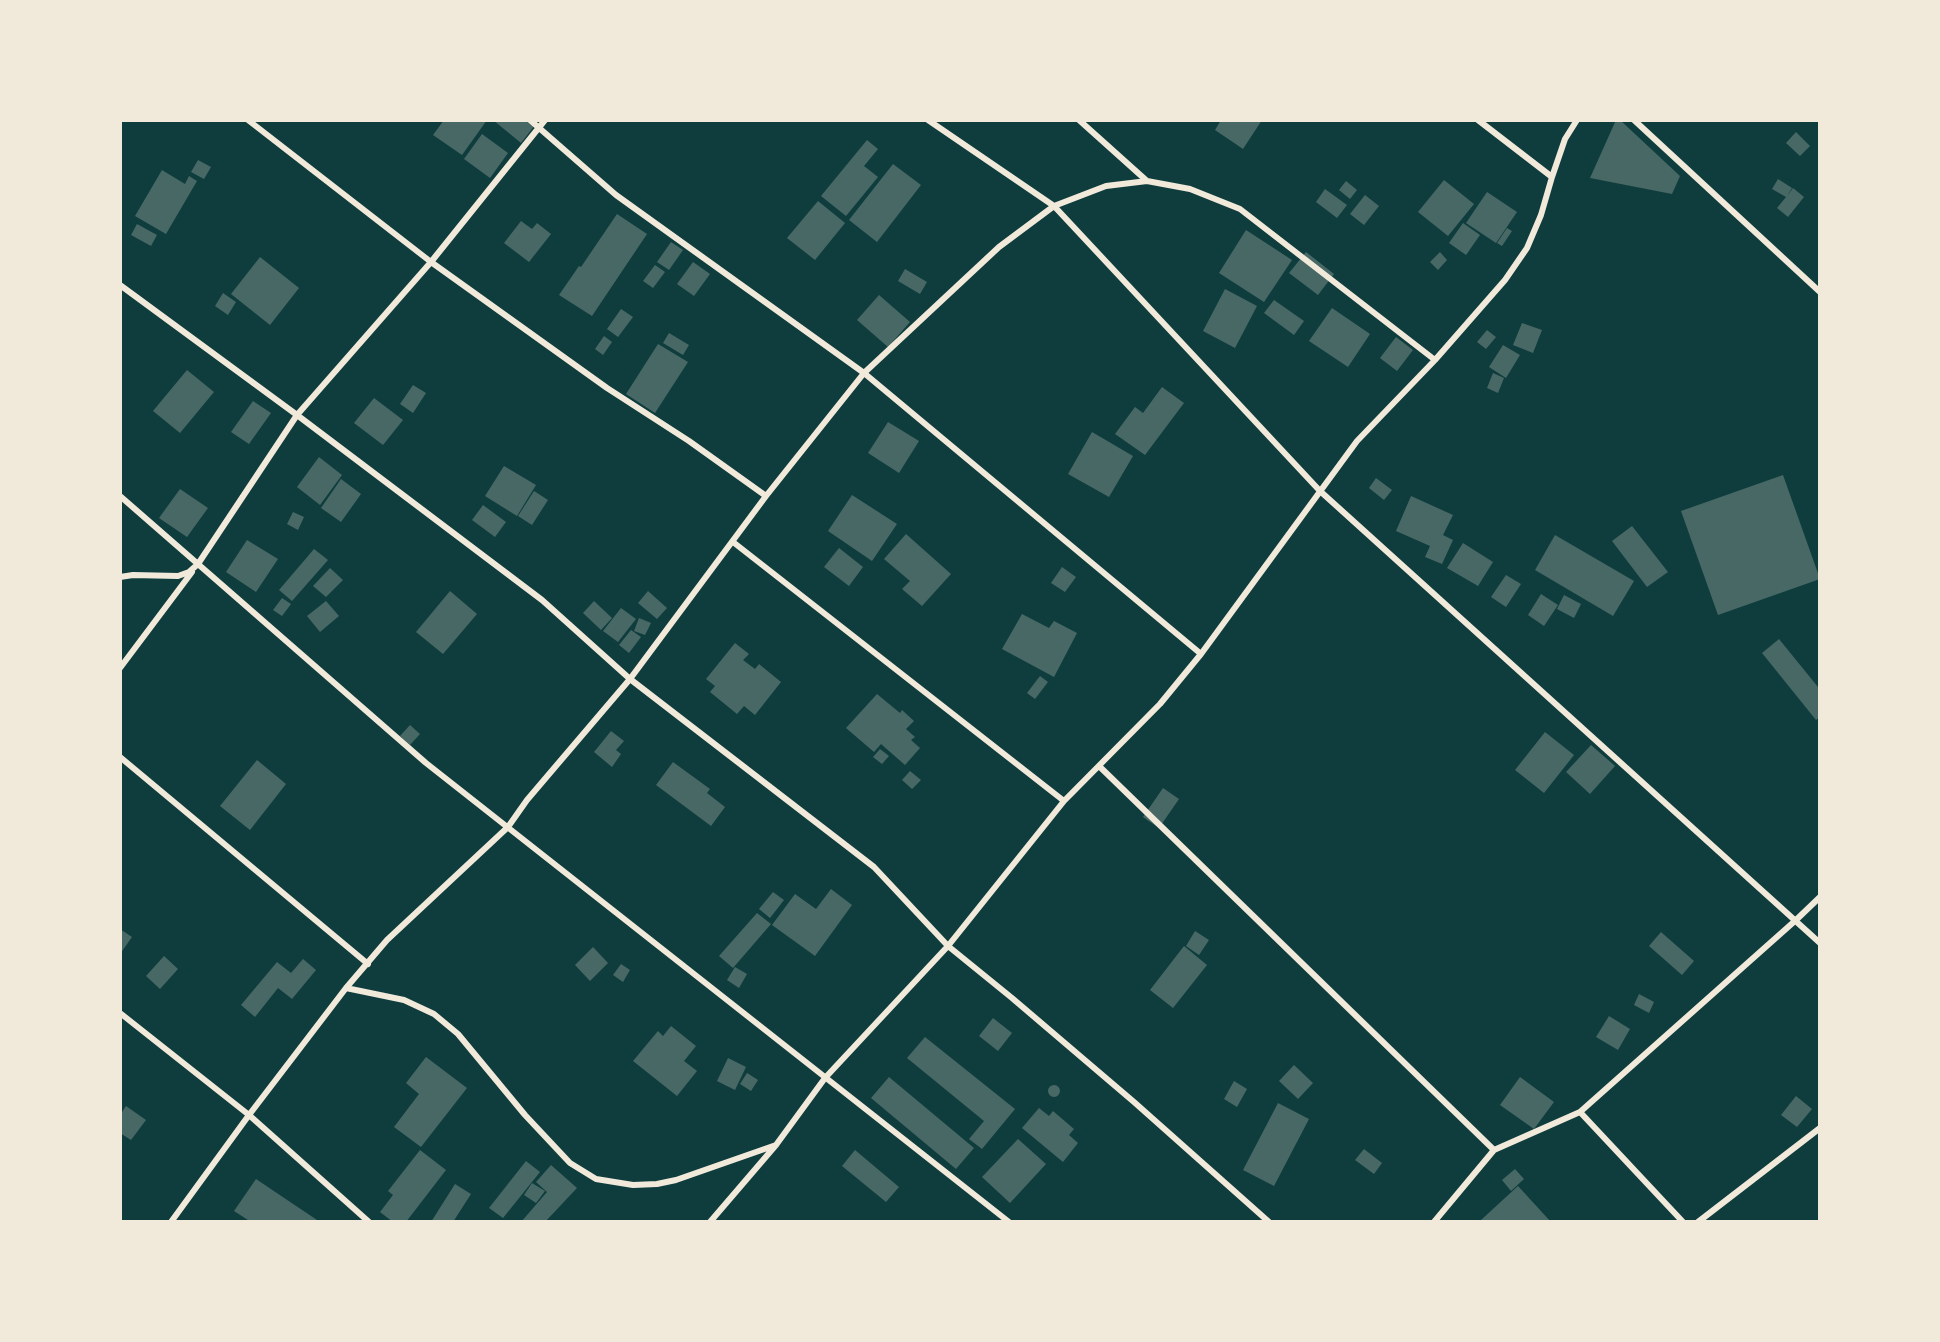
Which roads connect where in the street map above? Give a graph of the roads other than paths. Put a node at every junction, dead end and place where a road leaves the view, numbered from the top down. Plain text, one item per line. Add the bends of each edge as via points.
1 (248, 120) edge
2 (530, 120) edge
3 (545, 120) edge
4 (928, 120) edge
5 (1079, 120) edge
6 (1478, 120) edge
7 (1577, 120) edge
8 (1634, 120) edge
9 (538, 128) junction
10 (1551, 177) junction
11 (1147, 181) junction
12 (1054, 206) junction
13 (431, 262) junction
14 (120, 285) edge
15 (1820, 292) edge
16 (1435, 360) junction
17 (864, 373) junction
18 (297, 415) junction
19 (1320, 491) junction
20 (120, 496) edge
21 (766, 496) junction
22 (733, 542) junction
23 (198, 564) junction
24 (120, 577) edge
25 (1201, 654) junction
26 (120, 668) edge
27 (630, 679) junction
28 (120, 757) edge
29 (1099, 766) junction
30 (1064, 801) junction
31 (508, 827) junction
32 (1820, 897) edge
33 (1796, 920) junction
34 (1820, 943) edge
35 (948, 946) junction
36 (368, 964) junction
37 (346, 988) junction
38 (120, 1013) edge
39 (825, 1078) junction
40 (1580, 1112) junction
41 (249, 1116) junction
42 (1820, 1128) edge
43 (776, 1145) junction
44 (1494, 1150) junction
45 (171, 1222) edge
46 (369, 1222) edge
47 (710, 1222) edge
48 (1009, 1222) edge
49 (1269, 1222) edge
50 (1434, 1222) edge
51 (1683, 1222) edge
52 (1698, 1222) edge

1 - 13 street
2 - 9 street
3 - 9 street
4 - 12 street
5 - 11 street
6 - 10 street
7 - 10 street via 1565,139
8 - 15 street
9 - 13 street
9 - 17 street via 616,195
10 - 16 street via 1527,248 1505,280
11 - 12 street via 1106,186
11 - 16 street via 1190,189 1240,209
12 - 17 street via 999,248
12 - 19 street
13 - 18 street
13 - 21 street
14 - 18 street
16 - 19 street via 1357,441
17 - 21 street
17 - 25 street
18 - 23 street
18 - 27 street via 542,600
19 - 25 street
19 - 33 street
20 - 23 street
21 - 22 street
22 - 27 street
22 - 30 street
23 - 24 street via 178,576
23 - 26 street
23 - 31 street via 426,763
25 - 29 street via 1160,704
27 - 31 street
27 - 35 street via 874,867
28 - 36 street
29 - 30 street
29 - 44 street
30 - 35 street
31 - 36 street via 387,940
31 - 39 street
32 - 33 street
33 - 34 street
33 - 40 street
35 - 39 street
35 - 49 street via 1126,1095
36 - 37 street
37 - 41 street
37 - 43 street via 404,1000 434,1014 458,1034 570,1163 596,1179 657,1184
38 - 41 street
39 - 43 street
39 - 48 street
40 - 44 street
40 - 51 street
41 - 45 street
41 - 46 street
42 - 52 street
43 - 47 street
44 - 50 street

